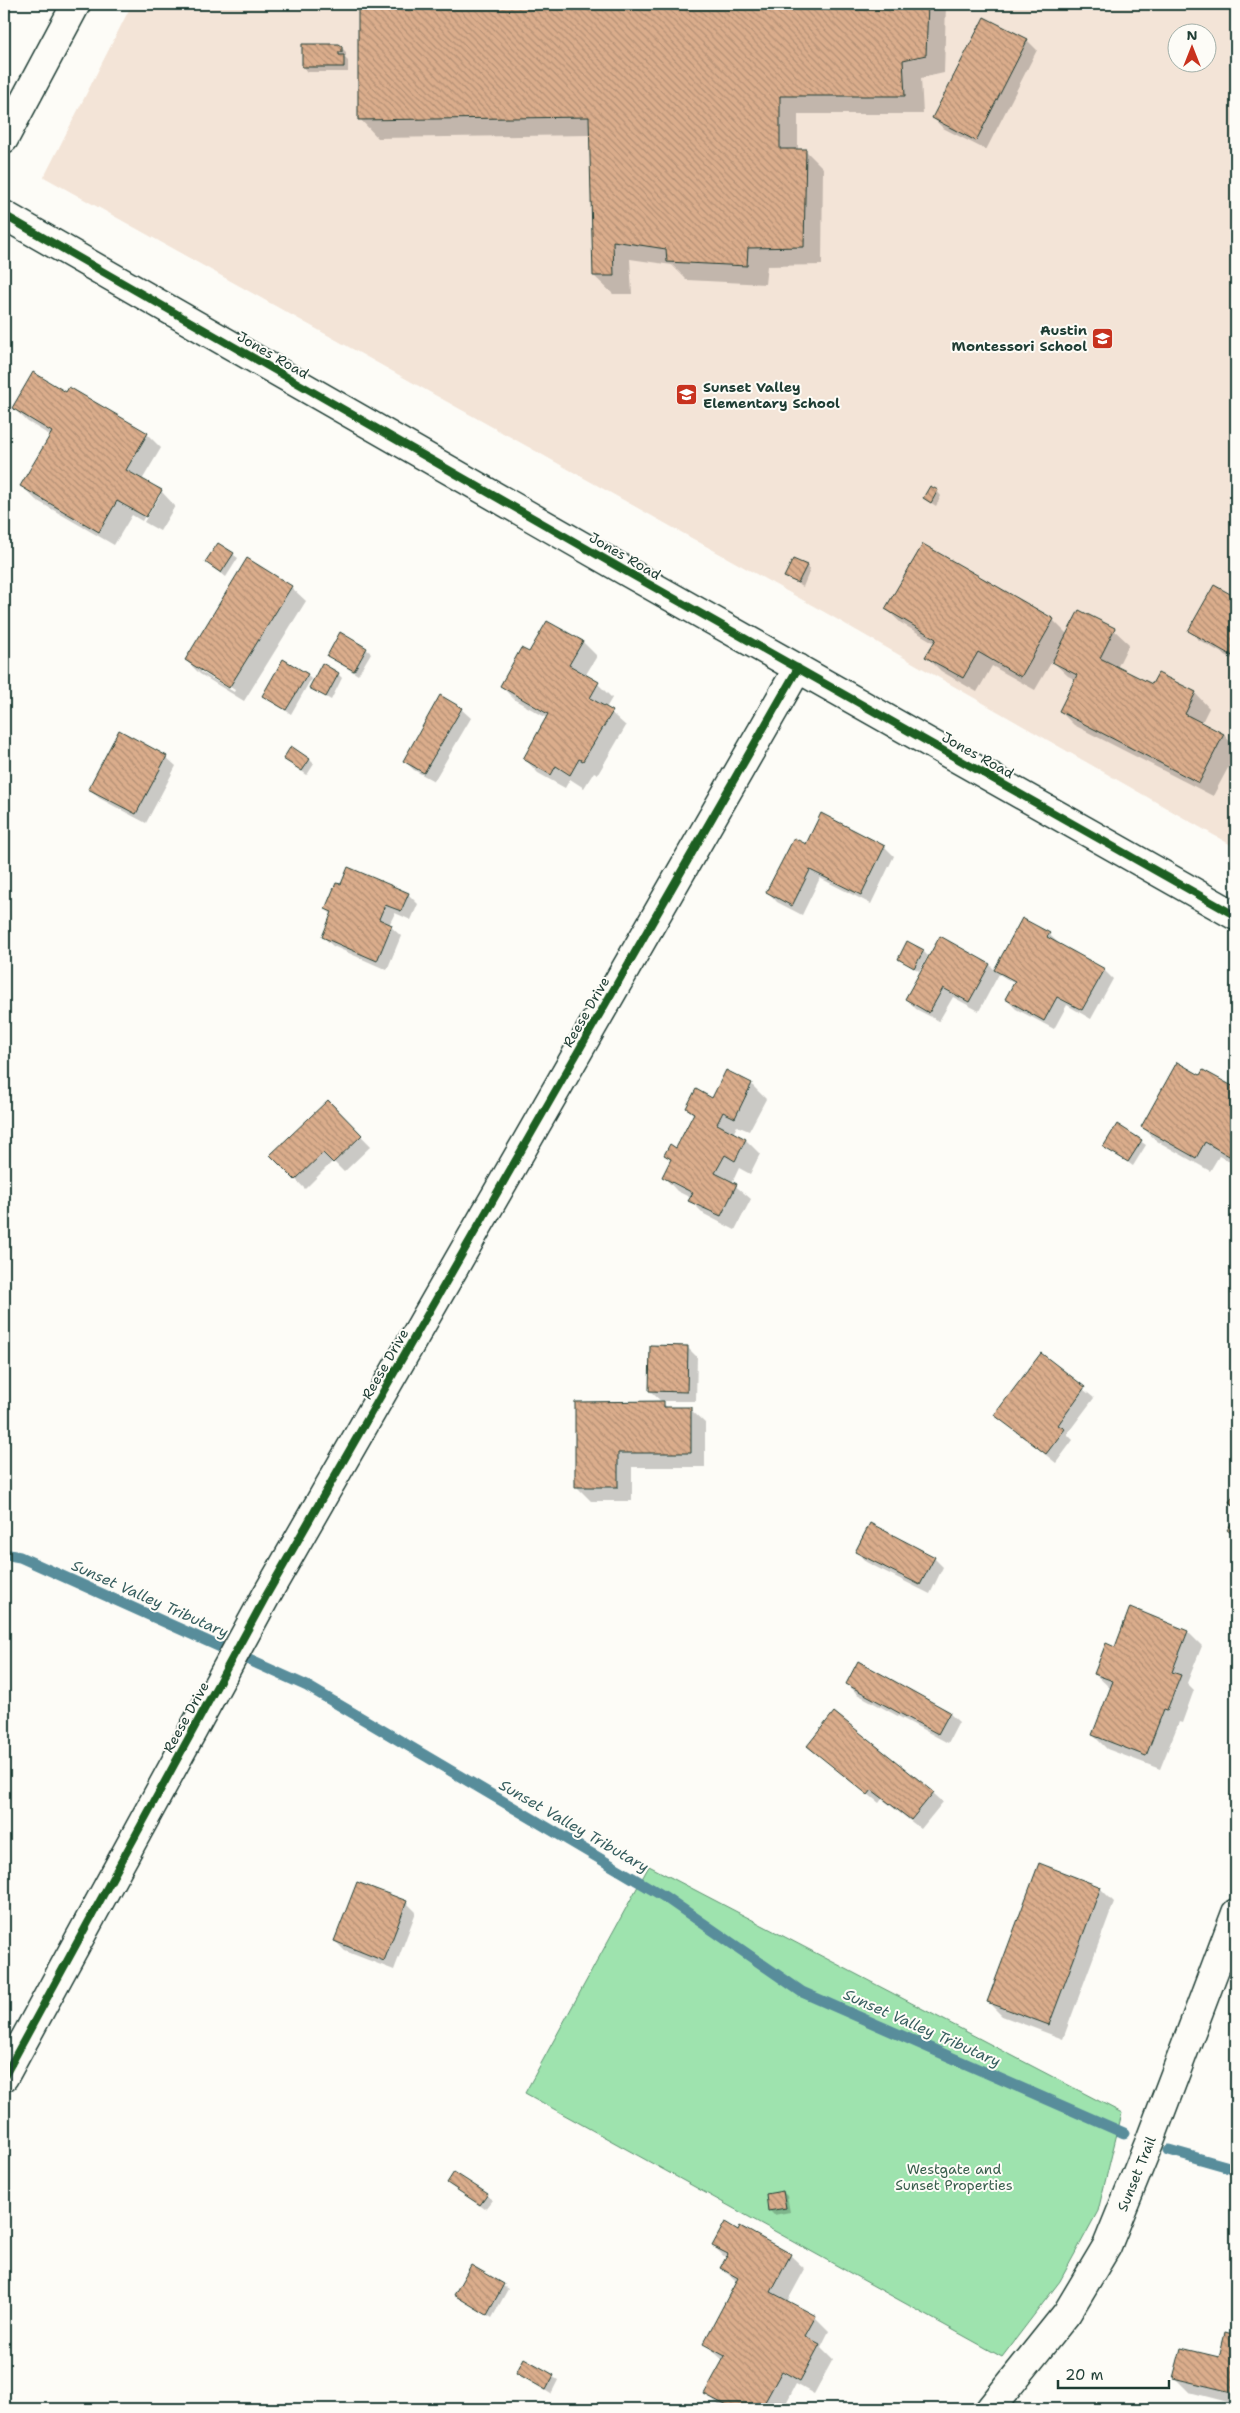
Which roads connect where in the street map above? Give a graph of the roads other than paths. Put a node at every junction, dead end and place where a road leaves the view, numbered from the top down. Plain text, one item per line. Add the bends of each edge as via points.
1 (76, 4) edge
2 (4, 139) edge
3 (4, 215) edge
4 (798, 668) junction
5 (1235, 911) edge
6 (1236, 1913) edge
7 (4, 2077) edge
8 (990, 2409) edge

1 - 2 street
3 - 4 street, Jones Road
4 - 5 street, Jones Road
4 - 7 street, Reese Drive via 266,1596
6 - 8 street, Sunset Trail via 1107,2246 1067,2313

